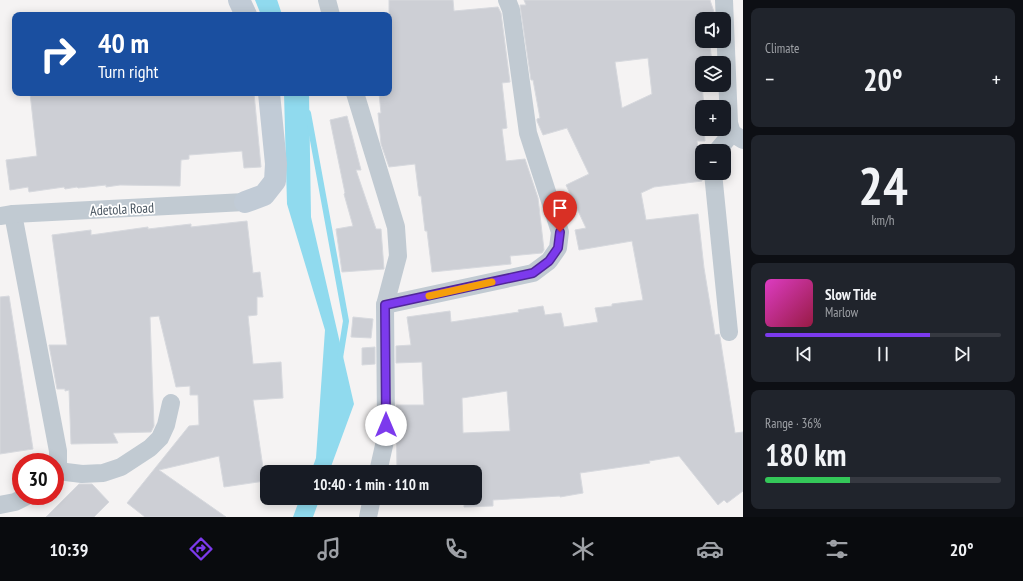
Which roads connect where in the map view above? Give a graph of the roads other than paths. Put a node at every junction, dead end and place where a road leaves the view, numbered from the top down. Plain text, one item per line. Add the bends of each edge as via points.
1 (239, 0) edge
2 (326, 0) edge
3 (507, 0) edge
4 (724, 0) edge
5 (245, 12) edge
6 (330, 12) edge
7 (269, 96) edge
8 (356, 96) edge
9 (738, 136) edge
10 (727, 144) edge
11 (714, 180) edge
12 (245, 202) joint
13 (7, 215) edge
14 (385, 305) junction
15 (729, 332) dead end
16 (171, 403) dead end
17 (58, 453) edge
18 (380, 465) edge
19 (64, 473) edge
20 (12, 503) edge
21 (0, 505) edge
22 (371, 505) edge
23 (368, 517) edge

1 - 5 street
2 - 6 street
3 - 14 street via 511,10 528,133 560,232 558,248 549,261 533,273
4 - 9 street via 729,123
7 - 12 street via 276,164 275,181 264,195
8 - 14 street via 396,227 398,256
9 - 10 street
11 - 15 street
12 - 13 street, Adetola Road
13 - 17 street
14 - 18 street via 386,425
16 - 19 street via 160,438 150,448 121,467 103,473
20 - 21 street
22 - 23 street

